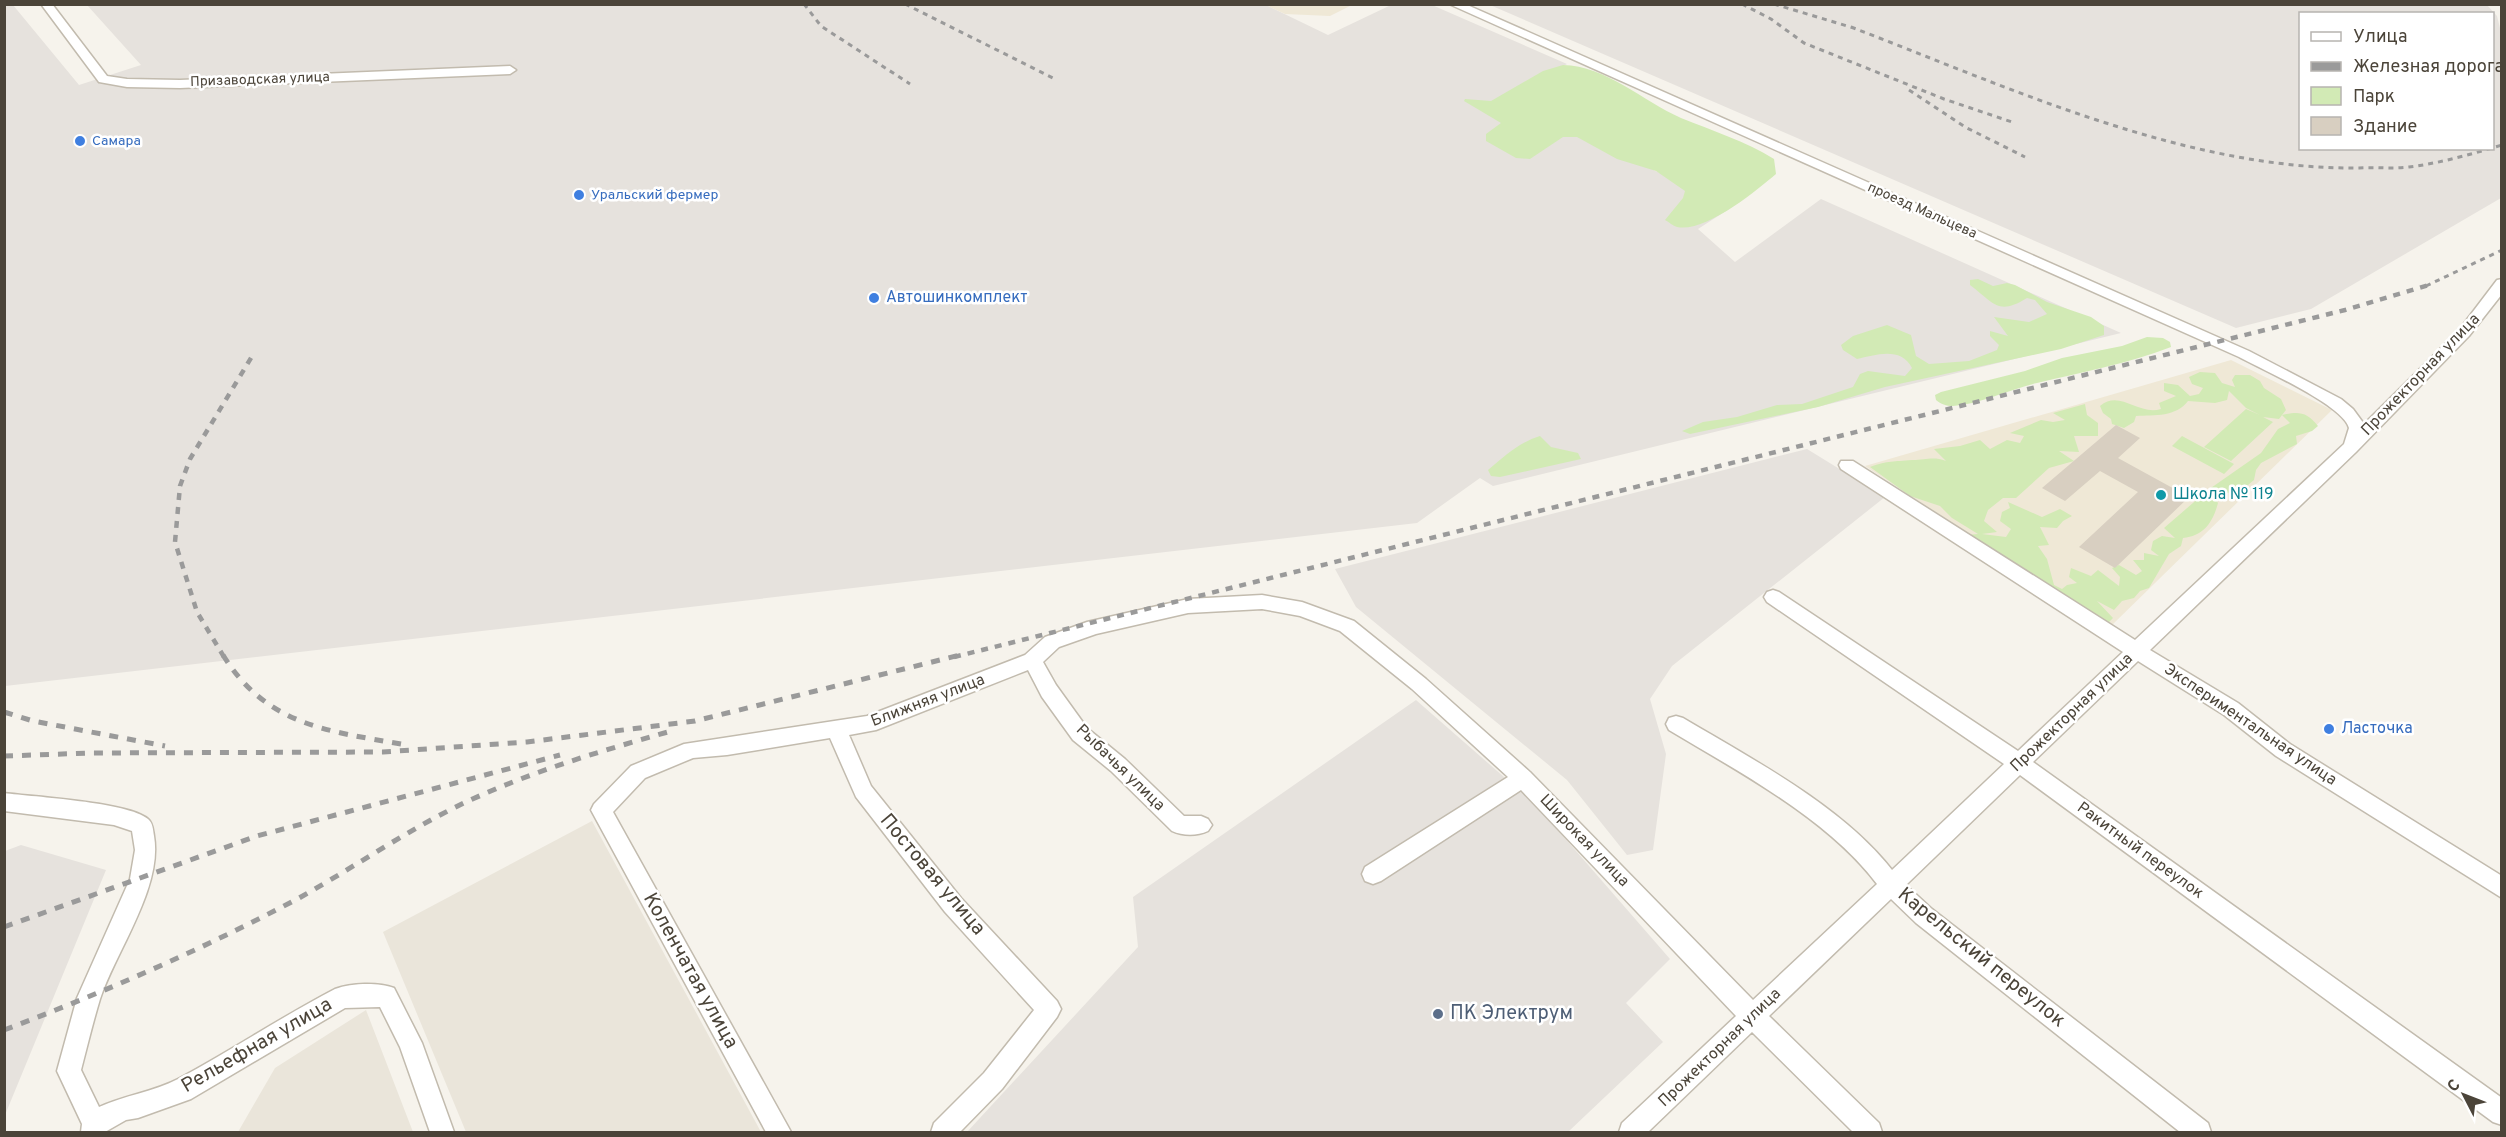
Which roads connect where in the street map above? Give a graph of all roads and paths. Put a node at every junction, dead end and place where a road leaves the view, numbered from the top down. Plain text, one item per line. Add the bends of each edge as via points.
1 (46, 4) edge
2 (1454, 4) edge
3 (510, 70) dead end
4 (2502, 283) edge
5 (2350, 448) junction
6 (1847, 465) dead end
7 (1773, 597) dead end
8 (1262, 602) joint
9 (2138, 650) junction
10 (1032, 660) junction
11 (1676, 724) dead end
12 (836, 728) junction
13 (2019, 763) junction
14 (1523, 778) junction
15 (4, 802) edge
16 (601, 810) joint
17 (1202, 825) dead end
18 (1373, 874) dead end
19 (1891, 885) junction
20 (2502, 888) edge
21 (1752, 1016) junction
22 (2502, 1113) edge
23 (94, 1128) edge
24 (442, 1132) edge
25 (779, 1132) edge
26 (944, 1132) edge
27 (1631, 1132) edge
28 (1870, 1132) edge
29 (2199, 1132) edge

1 - 3 street, Призаводская улица via 103,79 127,83
2 - 5 street, проезд Мальцева via 2244,354 2349,413 2358,429
4 - 5 street, Прожекторная улица via 2464,333
5 - 9 street, Прожекторная улица
6 - 9 street, Экспериментальная улица
7 - 13 street, Ракитный переулок
8 - 10 street, Ближняя улица via 1188,606 1094,627 1052,642
8 - 14 street, Широкая улица via 1302,609 1347,626 1419,684
9 - 13 street, Прожекторная улица
9 - 20 street, Экспериментальная улица via 2231,709 2283,750
10 - 12 street, Ближняя улица via 869,724
10 - 17 street, Рыбачья улица via 1080,734 1179,825
11 - 19 street, Карельский переулок via 1778,784 1867,854
12 - 16 street, Ближняя улица via 691,750 638,772
12 - 26 street, Постовая улица via 863,791 953,906 1049,1009 993,1081
13 - 19 street, Прожекторная улица
13 - 22 street, Ракитный переулок
14 - 18 street
14 - 21 street, Широкая улица
15 - 23 street via 114,816 142,826 146,850 141,879 90,998 69,1071
16 - 25 street, Коленчатая улица
19 - 21 street, Прожекторная улица
19 - 29 street, Карельский переулок via 1924,916
21 - 27 street, Прожекторная улица
21 - 28 street, Широкая улица
23 - 24 street, Рельефная улица via 124,1108 182,1090 343,997 386,996 411,1043

